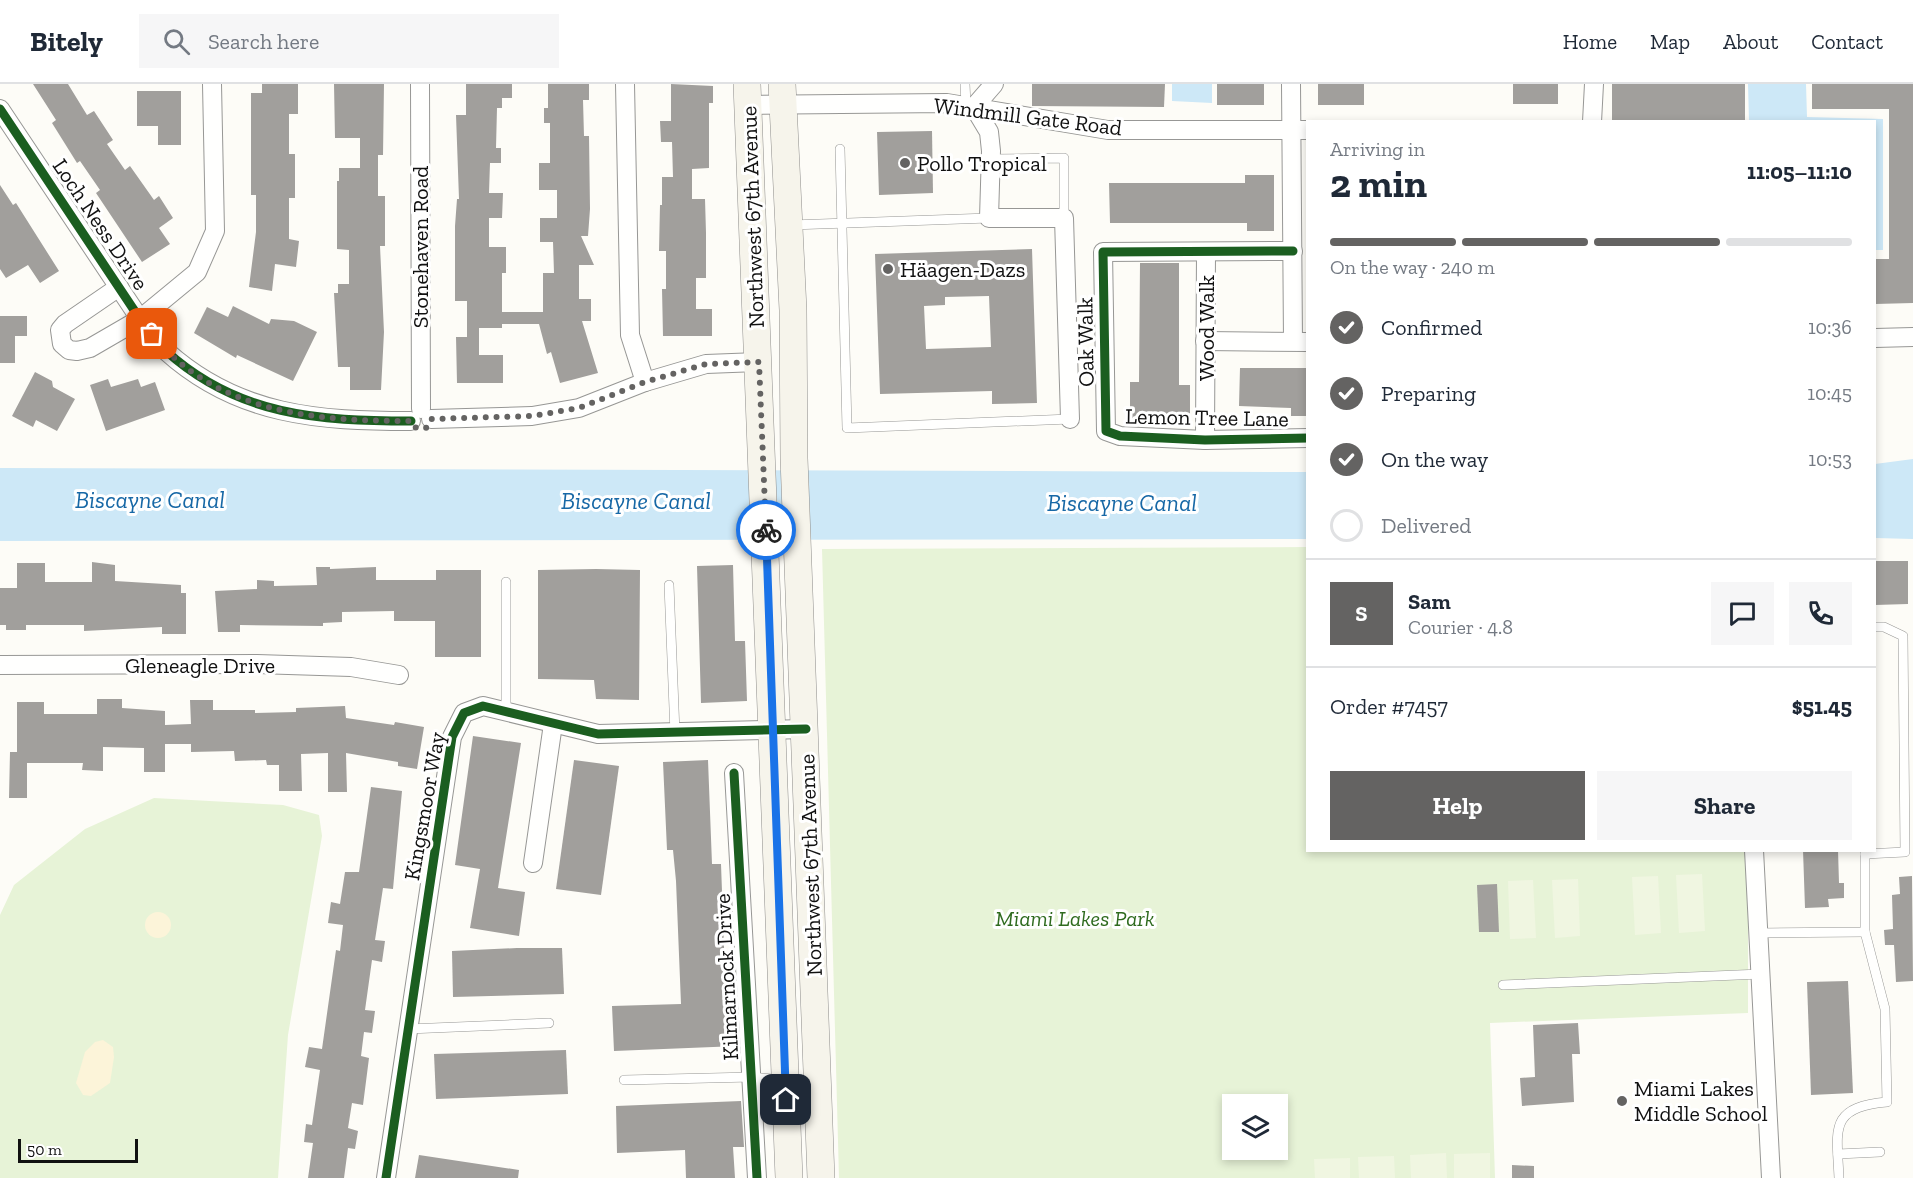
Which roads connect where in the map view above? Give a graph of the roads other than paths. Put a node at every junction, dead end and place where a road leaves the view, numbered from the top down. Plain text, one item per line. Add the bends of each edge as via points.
1 (212, 84) edge
2 (420, 84) edge
3 (625, 84) edge
4 (965, 84) edge
5 (994, 84) edge
6 (1291, 84) edge
7 (1594, 84) edge
8 (747, 94) edge
9 (783, 94) edge
10 (970, 106) junction
11 (0, 109) edge
12 (1592, 120) edge
13 (1299, 130) edge
14 (840, 149) dead end
15 (991, 159) junction
16 (989, 218) junction
17 (1064, 218) junction
18 (842, 224) junction
19 (789, 226) junction
20 (1293, 251) junction
21 (1206, 252) junction
22 (119, 287) junction
23 (793, 310) junction
24 (140, 318) junction
25 (1913, 337) edge
26 (1876, 338) edge
27 (1205, 341) junction
28 (1301, 342) edge
29 (759, 362) junction
30 (645, 382) junction
31 (794, 411) junction
32 (421, 416) junction
33 (1070, 419) joint
34 (1106, 431) joint
35 (1306, 438) edge
36 (1205, 440) junction
37 (506, 582) dead end
38 (669, 585) dead end
39 (1876, 627) edge
40 (0, 665) edge
41 (399, 675) dead end
42 (506, 712) junction
43 (553, 724) junction
44 (806, 729) junction
45 (772, 730) junction
46 (675, 733) junction
47 (734, 773) dead end
48 (1754, 852) edge
49 (1865, 852) edge
50 (1876, 852) edge
51 (533, 862) dead end
52 (1865, 932) junction
53 (1759, 933) junction
54 (1761, 974) junction
55 (1503, 984) dead end
56 (549, 1023) dead end
57 (408, 1029) junction
58 (752, 1077) junction
59 (817, 1079) junction
60 (624, 1080) dead end
61 (785, 1080) junction
62 (1880, 1152) dead end
63 (1838, 1154) junction
64 (386, 1178) edge
65 (758, 1178) edge
66 (789, 1178) edge
67 (821, 1178) edge
68 (1771, 1178) edge
69 (1839, 1178) edge

1 - 24 street via 215,231 197,272
2 - 32 street, Stonehaven Road
3 - 30 street via 630,335
4 - 10 lane
5 - 10 street
6 - 13 street
7 - 12 street
8 - 9 street, Windmill Gate Road
8 - 29 main road, Northwest 67th Avenue
9 - 10 street, Windmill Gate Road
9 - 19 main road, Northwest 67th Avenue
10 - 13 street, Windmill Gate Road via 1108,130
10 - 15 street via 989,132
11 - 22 street, Loch Ness Drive
13 - 20 street
14 - 18 lane
15 - 16 street
15 - 17 lane via 1064,158
16 - 17 street
16 - 18 lane
17 - 33 street
18 - 19 lane
18 - 33 lane via 847,428
19 - 23 main road, Northwest 67th Avenue
20 - 21 street
20 - 28 street
21 - 27 street, Wood Walk
21 - 34 street, Oak Walk via 1103,252
22 - 24 street, Loch Ness Drive
22 - 24 street via 65,324 59,337 62,344 69,350 90,348
23 - 29 main road via 771,353
23 - 31 main road, Northwest 67th Avenue
24 - 32 street, Loch Ness Drive via 165,350 199,376 255,405 317,417
25 - 26 street
27 - 28 street
27 - 36 street, Wood Walk
29 - 30 street, Loch Ness Drive via 706,364
29 - 31 main road via 771,368
29 - 45 main road, Northwest 67th Avenue
30 - 32 street, Loch Ness Drive via 579,408 532,416
31 - 44 main road, Northwest 67th Avenue
34 - 36 street, Lemon Tree Lane via 1120,436
35 - 36 street, Lemon Tree Lane
37 - 42 lane
38 - 46 lane
39 - 50 lane via 1903,636 1905,852
40 - 41 street, Gleneagle Drive via 351,666
42 - 43 street, Kingsmoor Way
42 - 57 street, Kingsmoor Way via 483,706 464,713 452,737
43 - 46 street, Kingsmoor Way via 598,734
43 - 51 street
44 - 45 street, Kingsmoor Way
44 - 59 main road, Northwest 67th Avenue
45 - 46 street, Kingsmoor Way
45 - 61 main road, Northwest 67th Avenue
47 - 58 street, Kilmarnock Drive
48 - 53 street
49 - 52 lane
52 - 53 lane
52 - 63 lane via 1885,1009 1887,1102 1861,1104 1847,1112 1837,1128
53 - 54 street
54 - 55 lane
54 - 68 street
56 - 57 lane
57 - 64 street, Kingsmoor Way
58 - 60 lane
58 - 61 lane
58 - 65 street, Kilmarnock Drive
59 - 61 main road
59 - 67 main road, Northwest 67th Avenue
61 - 66 main road, Northwest 67th Avenue
62 - 63 lane
63 - 69 lane

